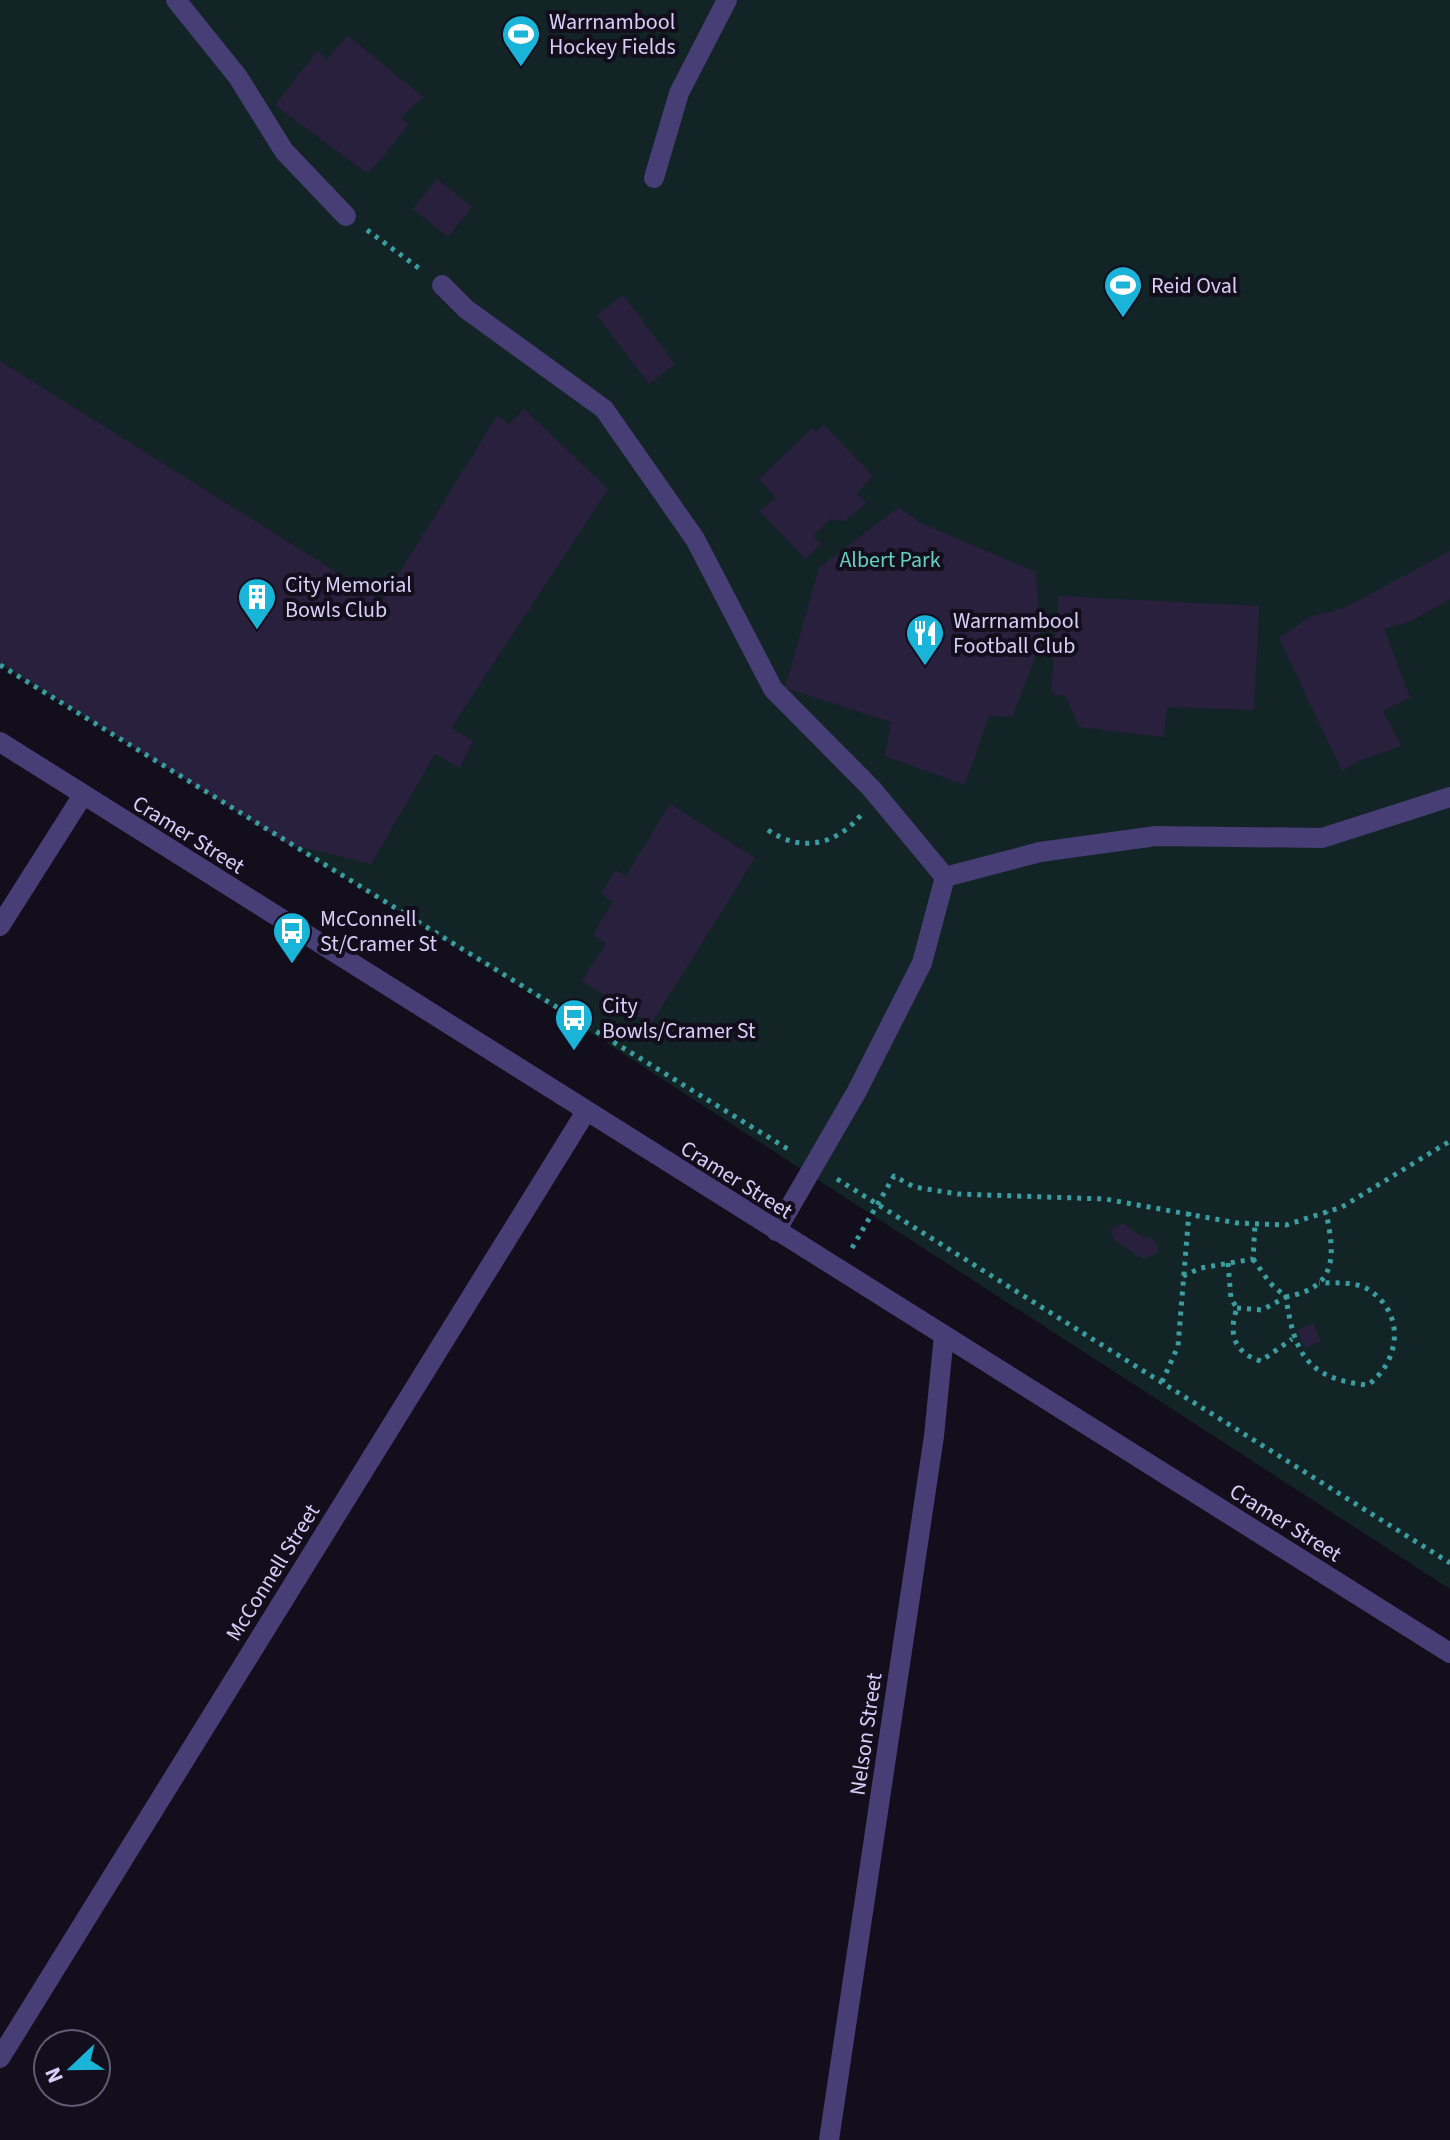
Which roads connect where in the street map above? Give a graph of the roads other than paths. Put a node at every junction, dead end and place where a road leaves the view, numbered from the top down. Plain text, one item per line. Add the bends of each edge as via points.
1 (176, 0) edge
2 (727, 0) edge
3 (654, 178) dead end
4 (346, 216) road end
5 (442, 285) road end
6 (0, 742) edge
7 (83, 795) junction
8 (1450, 797) edge
9 (945, 877) junction
10 (0, 926) edge
11 (585, 1113) junction
12 (776, 1231) junction
13 (944, 1335) junction
14 (1450, 1653) edge
15 (0, 2058) edge
16 (829, 2140) edge

1 - 4 street via 238,77 284,151
2 - 3 street via 679,93
5 - 9 street via 466,309 604,409 695,539 773,689 876,794
6 - 7 street, Cramer Street
7 - 10 street
7 - 11 street, Cramer Street
8 - 9 street via 1322,838 1156,836 1040,852
9 - 12 street via 922,963 857,1091
11 - 12 street, Cramer Street
11 - 15 street, McConnell Street
12 - 13 street, Cramer Street
13 - 14 street, Cramer Street
13 - 16 street, Nelson Street via 934,1436

